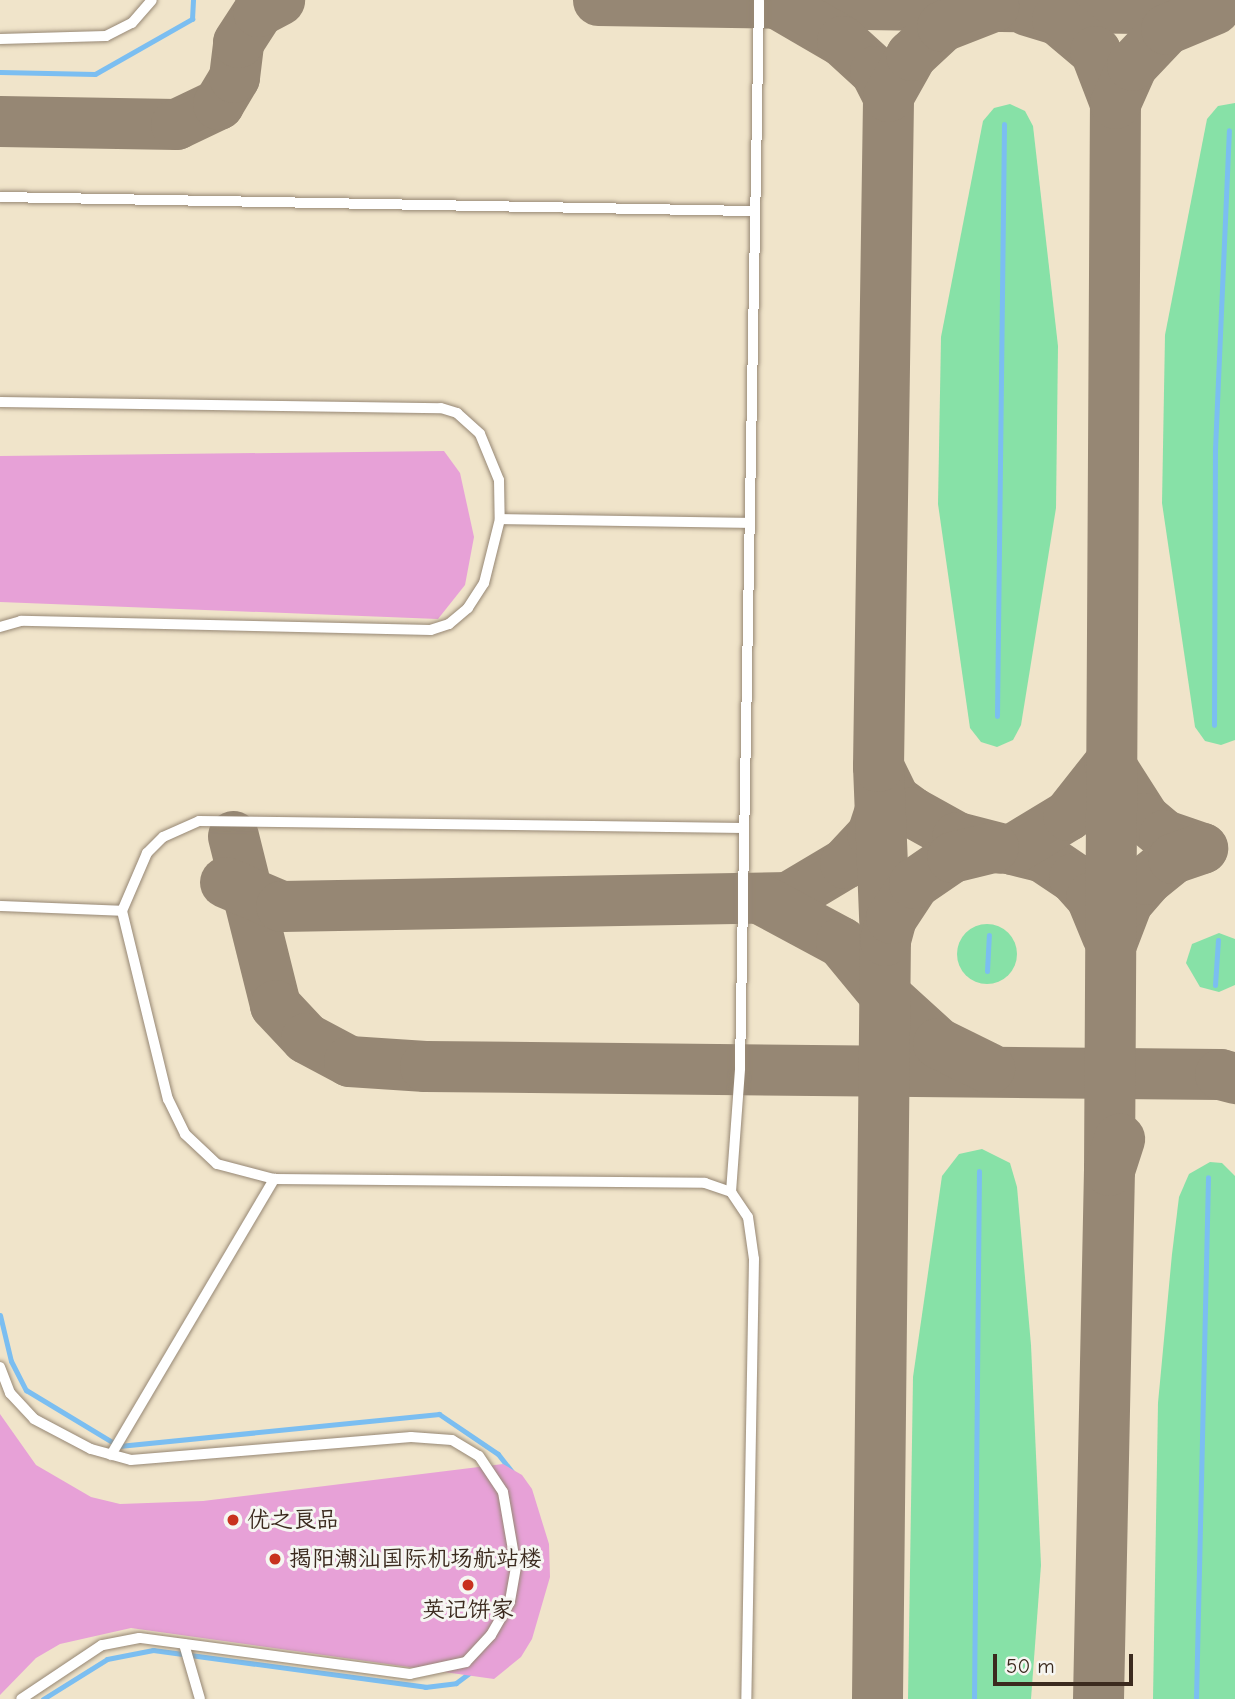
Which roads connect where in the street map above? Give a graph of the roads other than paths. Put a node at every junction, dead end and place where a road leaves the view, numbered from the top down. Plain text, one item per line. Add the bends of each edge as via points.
1 (152, 0) edge
2 (759, 0) edge
3 (0, 39) edge
4 (0, 197) edge
5 (753, 211) junction
6 (0, 402) edge
7 (500, 519) junction
8 (750, 523) junction
9 (0, 627) edge
10 (744, 828) junction
11 (0, 906) edge
12 (122, 911) junction
13 (274, 1179) junction
14 (731, 1192) junction
15 (0, 1367) edge
16 (111, 1455) junction
17 (184, 1644) junction
18 (21, 1699) edge
19 (200, 1699) edge
20 (746, 1699) edge

1 - 3 lane via 132,23 106,36
2 - 5 lane
4 - 5 lane
5 - 8 lane
6 - 7 lane via 442,408 457,413 480,434 499,480
7 - 8 lane
7 - 9 lane via 484,583 468,608 449,624 431,630 21,621
8 - 10 lane
10 - 12 lane via 199,821 163,837 147,853
10 - 14 lane via 738,1136
11 - 12 lane
12 - 13 lane via 176,1119 201,1153 217,1164
13 - 14 lane via 705,1183
13 - 16 lane
14 - 20 lane via 748,1217 754,1259
15 - 16 lane via 10,1393 34,1419
16 - 17 lane via 131,1460 411,1437 452,1440 480,1456 503,1492 516,1567 510,1602 491,1635 466,1662 410,1674
17 - 18 lane via 139,1638 102,1645
17 - 19 lane

